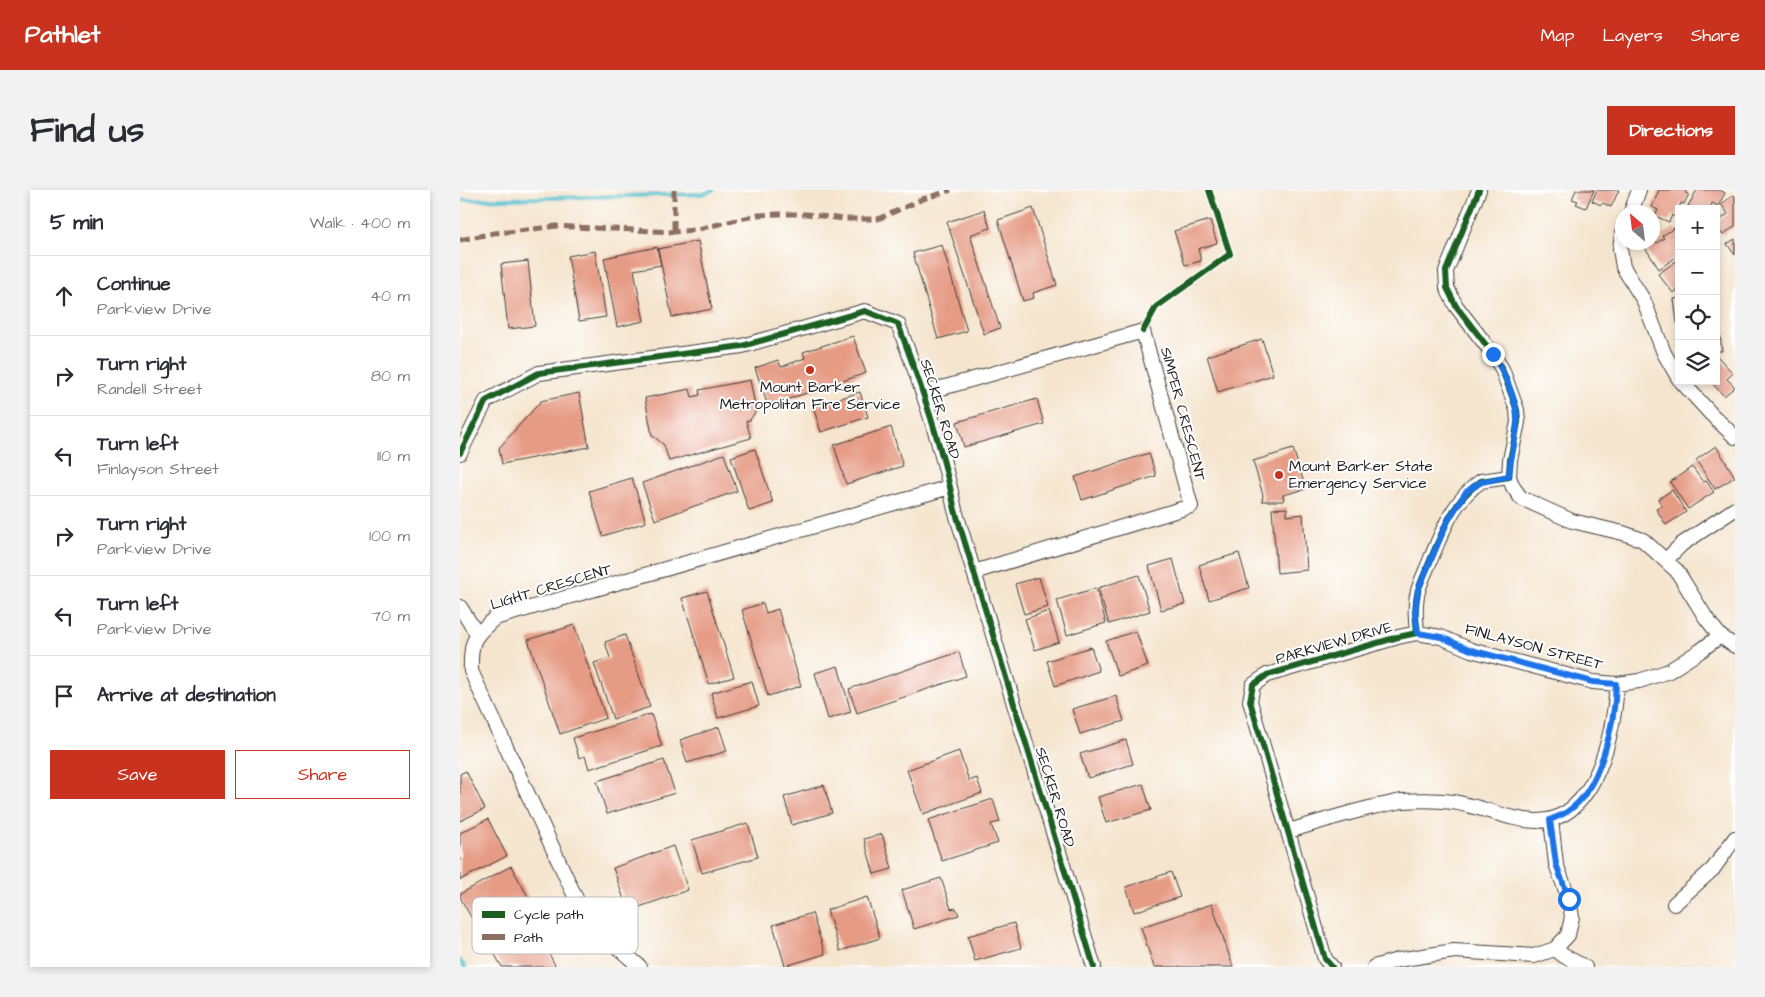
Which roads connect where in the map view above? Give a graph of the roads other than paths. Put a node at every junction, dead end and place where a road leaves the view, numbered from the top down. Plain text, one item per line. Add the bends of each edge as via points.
1 (1480, 190) edge
2 (1639, 190) edge
3 (1634, 205) edge
4 (1620, 250) edge
5 (1675, 372) edge
6 (1684, 385) edge
7 (924, 394) junction
8 (1735, 437) edge
9 (460, 453) edge
10 (1509, 476) junction
11 (950, 487) junction
12 (1735, 509) edge
13 (1666, 560) junction
14 (974, 572) junction
15 (460, 607) edge
16 (1418, 633) junction
17 (477, 634) junction
18 (1720, 636) junction
19 (1735, 646) edge
20 (1616, 684) junction
21 (1550, 820) junction
22 (1289, 831) junction
23 (1735, 838) edge
24 (575, 897) edge
25 (1674, 904) dead end
26 (1555, 949) junction
27 (625, 954) edge
28 (640, 967) edge
29 (1094, 967) edge
30 (1332, 967) edge
31 (1374, 967) edge
32 (1585, 967) edge

1 - 10 street via 1446,271 1447,288 1456,306 1502,369 1517,410
2 - 3 street
4 - 5 street via 1623,267 1644,301 1664,353
6 - 8 street
7 - 9 street, SECKER ROAD via 898,324 865,311 742,346 539,373 486,401
7 - 11 street, SECKER ROAD
7 - 14 street, SIMPER CRESCENT via 1143,331 1191,506
10 - 13 street via 1521,498 1572,521 1643,540
10 - 16 street via 1481,482 1466,492 1447,522 1418,590 1415,612
11 - 14 street, SECKER ROAD
11 - 17 street, LIGHT CRESCENT via 495,618
12 - 13 street via 1682,544
13 - 18 street via 1677,571
14 - 29 street, SECKER ROAD
15 - 17 street
16 - 20 street, FINLAYSON STREET via 1593,682
16 - 22 street, PARKVIEW DRIVE via 1267,675 1252,685 1250,701
17 - 24 street via 470,653 471,671
18 - 19 street
18 - 20 street, FINLAYSON STREET via 1669,670 1639,681
20 - 21 street via 1615,709 1602,762 1585,795 1569,811
21 - 22 street via 1519,818 1452,802 1402,801 1357,810
21 - 26 street via 1556,864 1572,917 1568,935
22 - 30 street, PARKVIEW DRIVE via 1325,959
23 - 25 street via 1713,869
26 - 31 street via 1534,956 1454,951
26 - 32 street
27 - 28 street

